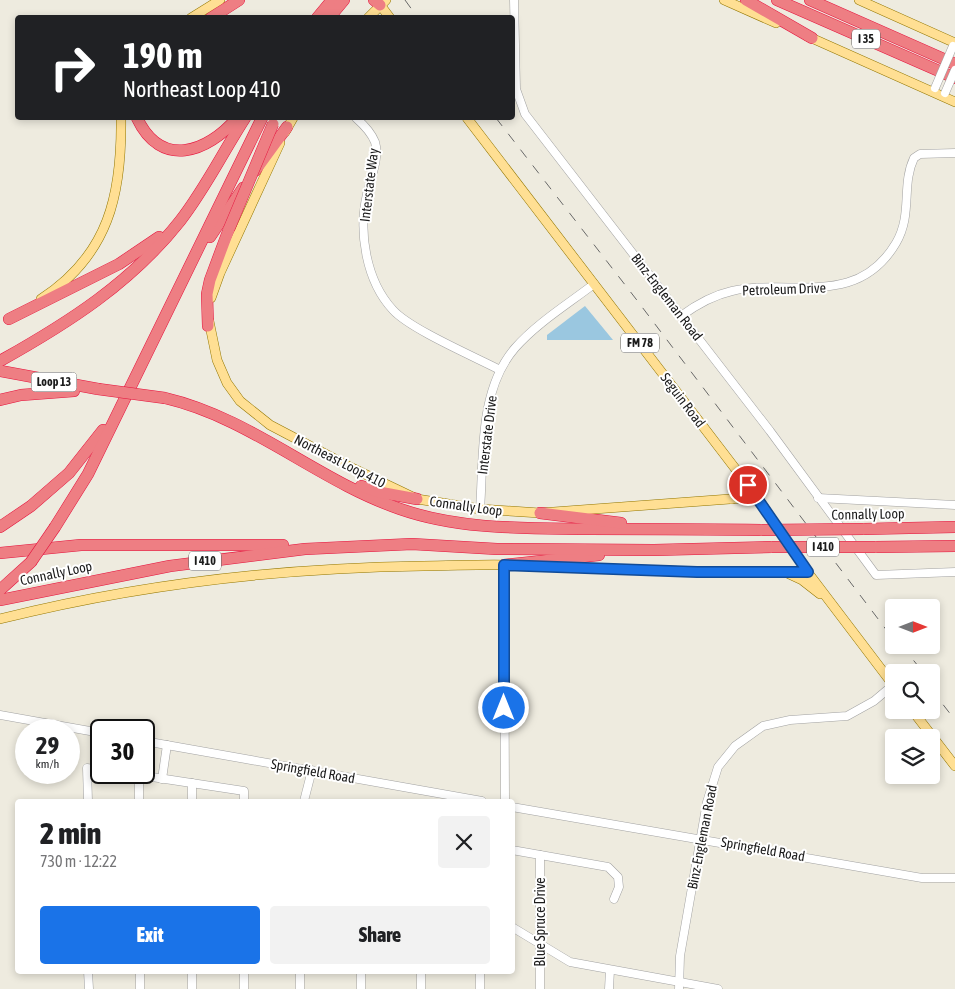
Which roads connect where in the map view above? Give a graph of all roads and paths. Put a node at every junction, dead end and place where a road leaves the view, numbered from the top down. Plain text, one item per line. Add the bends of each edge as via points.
1 (220, 0) edge
2 (239, 0) edge
3 (332, 0) edge
4 (344, 0) edge
5 (514, 0) edge
6 (724, 0) edge
7 (746, 0) edge
8 (777, 0) edge
9 (810, 0) edge
10 (859, 0) edge
11 (379, 1) edge
12 (196, 15) edge
13 (216, 15) edge
14 (320, 15) edge
15 (332, 15) edge
16 (370, 15) edge
17 (388, 15) edge
18 (514, 15) edge
19 (812, 38) junction
20 (954, 43) edge
21 (515, 44) edge
22 (955, 64) edge
23 (955, 70) edge
24 (955, 78) edge
25 (934, 90) junction
26 (944, 95) junction
27 (955, 102) edge
28 (121, 120) edge
29 (139, 120) edge
30 (234, 120) edge
31 (244, 120) edge
32 (261, 120) edge
33 (358, 120) edge
34 (469, 120) edge
35 (274, 121) edge
36 (290, 122) edge
37 (955, 153) edge
38 (180, 221) junction
39 (186, 271) junction
40 (594, 284) junction
41 (681, 316) junction
42 (4, 321) edge
43 (208, 326) junction
44 (0, 361) edge
45 (500, 370) junction
46 (5, 372) edge
47 (98, 389) junction
48 (0, 400) edge
49 (120, 404) junction
50 (326, 474) junction
51 (740, 474) junction
52 (757, 496) junction
53 (732, 498) junction
54 (818, 498) junction
55 (417, 499) junction
56 (955, 504) edge
57 (480, 509) junction
58 (540, 513) junction
59 (0, 527) edge
60 (955, 528) edge
61 (677, 529) junction
62 (412, 544) junction
63 (955, 546) edge
64 (654, 550) junction
65 (0, 554) edge
66 (504, 565) junction
67 (782, 572) junction
68 (808, 572) junction
69 (955, 572) edge
70 (0, 590) edge
71 (828, 599) junction
72 (0, 600) edge
73 (0, 619) edge
74 (885, 674) edge
75 (885, 692) edge
76 (0, 714) edge
77 (919, 719) edge
78 (90, 731) edge
79 (155, 743) edge
80 (167, 745) junction
81 (955, 766) edge
82 (90, 768) edge
83 (312, 770) junction
84 (155, 777) edge
85 (162, 778) junction
86 (192, 783) junction
87 (139, 784) edge
88 (88, 799) edge
89 (140, 799) edge
90 (192, 799) edge
91 (244, 799) edge
92 (305, 799) edge
93 (471, 799) edge
94 (505, 799) edge
95 (515, 808) edge
96 (702, 839) junction
97 (515, 851) edge
98 (540, 855) junction
99 (955, 878) edge
100 (614, 899) dead end
101 (515, 929) edge
102 (540, 945) junction
103 (610, 970) junction
104 (88, 974) edge
105 (140, 974) edge
106 (192, 974) edge
107 (244, 974) edge
108 (300, 974) edge
109 (361, 974) edge
110 (422, 974) edge
111 (480, 974) edge
112 (679, 985) edge
113 (88, 989) edge
114 (140, 989) edge
115 (192, 989) edge
116 (244, 989) edge
117 (300, 989) edge
118 (361, 989) edge
119 (421, 989) edge
120 (480, 989) edge
121 (540, 989) edge
122 (609, 989) edge
123 (718, 989) edge

1 - 12 main road
2 - 13 highway
3 - 14 highway
4 - 15 highway
5 - 18 street, Binz-Engleman Road
6 - 19 main road
7 - 19 highway
8 - 24 highway, I 35
9 - 22 highway, I 35
10 - 20 main road
11 - 16 main road
11 - 17 main road
19 - 25 main road
20 - 25 street, bridge
21 - 41 street, Binz-Engleman Road via 516,89 525,114
23 - 26 street, bridge
25 - 26 main road
26 - 27 main road
28 - 42 main road via 117,191 95,247 66,281
29 - 30 highway via 156,143 180,150 193,149 214,140
31 - 38 highway
32 - 39 highway
33 - 45 street, Interstate Way via 375,143 376,154 363,217 366,250 381,292 394,312 412,324
34 - 40 main road, Seguin Road / FM 78
35 - 43 highway, bridge via 210,280
36 - 39 highway
36 - 43 main road, Northeast Loop 410 via 220,273 210,302
37 - 41 street, Petroleum Drive via 920,154 914,158 903,229 890,252 868,272 840,286 732,290 697,305
38 - 42 highway via 119,264
38 - 44 highway via 112,291 78,316
39 - 49 highway
40 - 45 street, Interstate Drive via 522,341
40 - 51 main road, Seguin Road / FM 78
41 - 54 street, Binz-Engleman Road
43 - 55 main road, Northeast Loop 410 via 217,360 227,383 240,401 270,425
45 - 57 street, Interstate Drive via 488,406
46 - 47 highway, Loop 13
47 - 48 highway, Connally Loop / I 410
47 - 50 highway, Connally Loop / I 410, bridge via 165,398 226,419
49 - 59 highway via 68,474 32,506
49 - 70 highway, bridge via 88,474 55,527 31,562
50 - 55 highway via 380,492
50 - 61 highway, Connally Loop / I 410 via 376,500 440,520 489,526
51 - 52 main road, Seguin Road / FM 78
51 - 53 main road via 740,488
52 - 53 main road, Northeast Loop 410
52 - 68 main road, Seguin Road / FM 78
53 - 58 main road, Northeast Loop 410
54 - 56 street
54 - 69 street, Binz-Engleman Road via 876,575
55 - 57 main road, Northeast Loop 410
57 - 58 main road, Northeast Loop 410
58 - 61 highway
60 - 61 highway, Connally Loop / I 410, bridge
62 - 64 highway, Connally Loop / I 410
62 - 65 highway via 82,545
62 - 72 highway, Connally Loop / I 410 via 305,549 231,557 119,575
63 - 64 highway, Connally Loop / I 410, bridge
64 - 66 highway
66 - 67 main road
66 - 73 main road via 359,566 232,576 121,592
66 - 94 street
67 - 68 main road
67 - 71 main road via 795,576
68 - 71 main road, Seguin Road / FM 78
71 - 74 main road, Seguin Road / FM 78
75 - 96 street, Binz-Engleman Road via 847,716 771,724 738,743 714,775
76 - 78 street
77 - 81 main road
79 - 80 street, Springfield Road
80 - 83 street, Springfield Road
80 - 85 street
82 - 88 street via 87,768
83 - 92 street
83 - 93 street, Springfield Road
84 - 85 street
85 - 86 street
86 - 90 street
86 - 91 street via 244,791
87 - 89 street
95 - 96 street, Springfield Road
96 - 99 street, Springfield Road via 922,878
96 - 112 street, Binz-Engleman Road via 680,956
97 - 98 street
98 - 100 street via 608,867 618,877 619,887
98 - 102 street, Blue Spruce Drive
101 - 102 street
102 - 103 street via 570,962
102 - 121 street, Blue Spruce Drive
103 - 112 street
103 - 122 street
104 - 113 street
105 - 114 street
106 - 115 street
107 - 116 street
108 - 117 street
109 - 118 street
110 - 119 street
111 - 120 street
112 - 123 street

